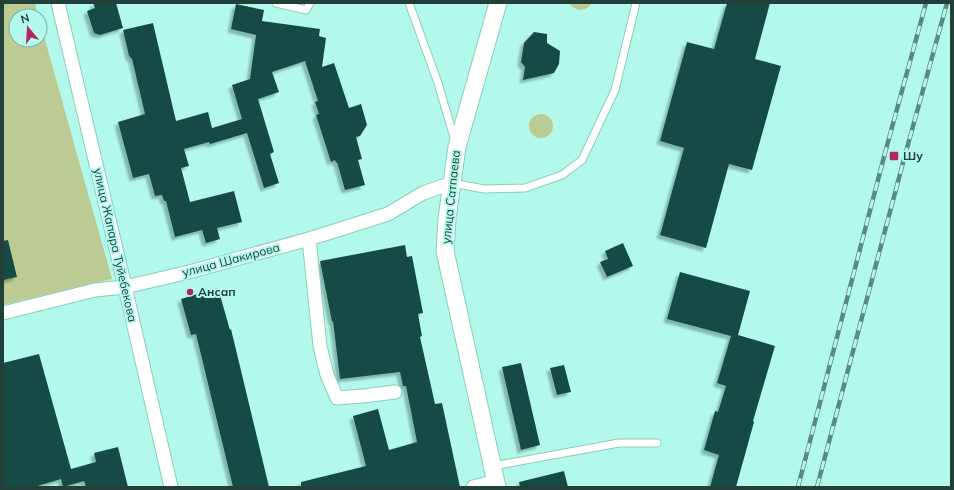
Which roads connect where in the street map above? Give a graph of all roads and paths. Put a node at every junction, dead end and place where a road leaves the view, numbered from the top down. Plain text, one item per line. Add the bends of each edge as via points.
1 (58, 3) edge
2 (276, 3) edge
3 (310, 3) edge
4 (409, 3) edge
5 (498, 3) edge
6 (636, 3) edge
7 (457, 147) junction
8 (452, 183) junction
9 (309, 239) junction
10 (125, 287) junction
11 (3, 313) edge
12 (395, 392) dead end
13 (657, 443) dead end
14 (495, 478) edge
15 (171, 487) edge
16 (473, 487) edge

1 - 10 street, улица Жапара Туйебекова
2 - 3 lane via 306,10
4 - 7 lane via 438,83
5 - 7 street, улица Сатпаева
6 - 8 lane via 614,90 582,160 562,175 525,188 484,189
7 - 8 street, улица Сатпаева
8 - 9 street, улица Шакирова via 423,193 388,214
8 - 14 street, улица Сатпаева via 445,251
9 - 10 street, улица Шакирова
9 - 12 street via 320,346 327,375 337,398
10 - 11 street, улица Шакирова via 95,290
10 - 15 street, улица Жапара Туйебекова
13 - 14 lane via 619,443
14 - 16 street

